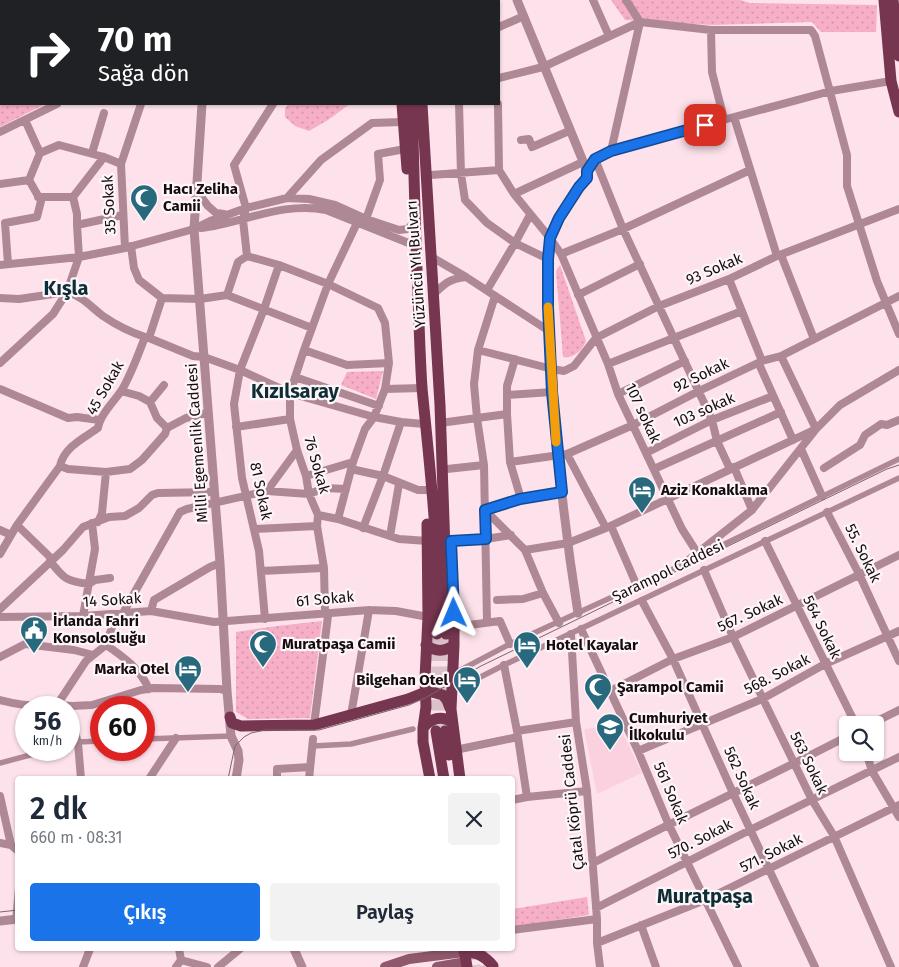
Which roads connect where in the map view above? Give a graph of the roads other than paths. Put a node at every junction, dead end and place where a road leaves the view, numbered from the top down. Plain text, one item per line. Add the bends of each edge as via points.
1 (593, 0) edge
2 (626, 0) edge
3 (884, 0) edge
4 (893, 0) edge
5 (519, 1) edge
6 (524, 16) junction
7 (640, 22) junction
8 (500, 27) edge
9 (711, 30) junction
10 (609, 36) junction
11 (899, 56) edge
12 (543, 66) junction
13 (500, 78) edge
14 (891, 81) junction
15 (831, 91) junction
16 (54, 105) edge
17 (141, 105) edge
18 (202, 105) edge
19 (273, 105) edge
20 (402, 105) edge
21 (412, 105) edge
22 (422, 105) edge
23 (428, 105) edge
24 (459, 105) edge
25 (498, 105) edge
26 (899, 112) edge
27 (104, 113) dead end
28 (734, 117) junction
29 (25, 120) junction
30 (724, 120) junction
31 (402, 122) junction
32 (569, 131) junction
33 (0, 132) edge
34 (521, 140) dead end
35 (405, 149) junction
36 (611, 151) junction
37 (40, 153) junction
38 (92, 153) junction
39 (104, 157) junction
40 (595, 159) junction
41 (121, 164) junction
42 (585, 167) junction
43 (498, 170) junction
44 (750, 170) junction
45 (460, 174) junction
46 (431, 175) junction
47 (30, 180) junction
48 (0, 184) edge
49 (195, 189) junction
50 (514, 194) junction
51 (73, 196) junction
52 (38, 197) junction
53 (287, 198) junction
54 (246, 208) junction
55 (899, 209) edge
56 (229, 214) junction
57 (123, 215) junction
58 (530, 215) junction
59 (366, 219) junction
60 (243, 220) junction
61 (3, 223) edge
62 (357, 223) junction
63 (77, 224) junction
64 (858, 224) junction
65 (414, 227) junction
66 (194, 229) junction
67 (623, 229) junction
68 (550, 238) junction
69 (516, 243) junction
70 (416, 246) junction
71 (128, 247) junction
72 (561, 254) junction
73 (247, 256) junction
74 (779, 256) junction
75 (79, 257) junction
76 (548, 259) junction
77 (434, 263) junction
78 (4, 264) edge
79 (640, 264) junction
80 (278, 265) junction
81 (466, 277) junction
82 (729, 278) junction
83 (328, 284) junction
84 (487, 290) junction
85 (67, 292) junction
86 (227, 295) junction
87 (433, 295) junction
88 (578, 295) junction
89 (495, 296) junction
90 (899, 296) edge
91 (0, 298) edge
92 (162, 298) junction
93 (200, 299) junction
94 (885, 303) junction
95 (659, 306) junction
96 (264, 309) junction
97 (742, 310) junction
98 (312, 328) junction
99 (549, 331) junction
100 (899, 334) edge
101 (147, 338) junction
102 (596, 338) junction
103 (673, 338) junction
104 (814, 339) junction
105 (304, 350) junction
106 (478, 350) junction
107 (781, 356) junction
108 (204, 357) junction
109 (514, 359) junction
110 (685, 361) junction
111 (0, 363) edge
112 (389, 363) junction
113 (760, 363) junction
114 (608, 364) junction
115 (552, 369) junction
116 (240, 370) junction
117 (899, 370) edge
118 (295, 377) junction
119 (164, 385) dead end
120 (422, 388) junction
121 (0, 389) edge
122 (121, 390) junction
123 (385, 390) junction
124 (699, 391) junction
125 (552, 392) junction
126 (290, 393) junction
127 (618, 394) junction
128 (507, 395) junction
129 (774, 396) junction
130 (150, 402) junction
131 (379, 406) junction
132 (781, 412) junction
133 (207, 414) junction
134 (507, 414) junction
135 (374, 417) junction
136 (290, 418) junction
137 (477, 418) junction
138 (99, 420) junction
139 (425, 420) junction
140 (712, 420) junction
141 (899, 420) edge
142 (401, 422) junction
143 (440, 423) junction
144 (633, 425) junction
145 (236, 427) junction
146 (168, 428) junction
147 (816, 429) junction
148 (793, 440) junction
149 (717, 441) junction
150 (801, 449) junction
151 (297, 450) junction
152 (646, 453) junction
153 (567, 454) junction
154 (557, 455) junction
155 (899, 459) edge
156 (510, 462) junction
157 (484, 465) junction
158 (60, 466) junction
159 (352, 466) junction
160 (732, 468) junction
161 (824, 468) dead end
162 (447, 469) junction
163 (654, 469) junction
164 (106, 472) junction
165 (306, 476) junction
166 (383, 476) junction
167 (899, 478) edge
168 (399, 484) junction
169 (346, 489) junction
170 (426, 490) junction
171 (267, 491) junction
172 (214, 492) junction
173 (562, 492) junction
174 (309, 494) junction
175 (245, 495) junction
176 (822, 496) junction
177 (668, 498) junction
178 (520, 499) junction
179 (215, 503) junction
180 (485, 510) junction
181 (752, 510) junction
182 (827, 512) junction
183 (318, 515) junction
184 (338, 519) junction
185 (95, 523) junction
186 (17, 525) junction
187 (317, 526) junction
188 (608, 527) junction
189 (362, 528) junction
190 (255, 529) junction
191 (0, 530) edge
192 (11, 535) junction
193 (511, 535) junction
194 (390, 536) junction
195 (486, 539) junction
196 (428, 541) junction
197 (451, 541) junction
198 (765, 541) junction
199 (568, 543) junction
200 (525, 550) junction
201 (0, 554) edge
202 (698, 554) junction
203 (899, 555) edge
204 (51, 560) junction
205 (220, 563) junction
206 (682, 566) junction
207 (324, 568) junction
208 (704, 570) junction
209 (261, 571) junction
210 (859, 574) junction
211 (110, 578) dead end
212 (89, 584) junction
213 (637, 586) junction
214 (543, 593) junction
215 (497, 600) dead end
216 (642, 601) junction
217 (796, 607) junction
218 (0, 609) edge
219 (369, 610) junction
220 (152, 611) junction
221 (325, 612) junction
222 (123, 613) junction
223 (578, 613) junction
224 (83, 616) junction
225 (0, 617) edge
226 (428, 617) junction
227 (265, 619) junction
228 (224, 622) junction
229 (487, 622) junction
230 (559, 623) junction
231 (581, 630) junction
232 (899, 631) edge
233 (446, 632) junction
234 (571, 634) junction
235 (888, 636) junction
236 (733, 638) junction
237 (510, 644) junction
238 (106, 645) junction
239 (426, 645) junction
240 (454, 645) junction
241 (94, 655) junction
242 (0, 657) edge
243 (673, 659) junction
244 (899, 661) edge
245 (825, 664) junction
246 (504, 665) junction
247 (452, 675) junction
248 (425, 678) junction
249 (149, 689) junction
250 (227, 691) junction
251 (425, 691) junction
252 (610, 691) junction
253 (451, 692) junction
254 (63, 696) edge
255 (408, 699) junction
256 (762, 699) junction
257 (0, 700) edge
258 (15, 704) edge
259 (80, 706) edge
260 (451, 710) junction
261 (899, 710) edge
262 (351, 715) junction
263 (851, 716) edge
264 (230, 717) junction
265 (884, 718) edge
266 (576, 722) junction
267 (703, 723) junction
268 (314, 725) junction
269 (444, 728) junction
270 (418, 729) junction
271 (517, 734) junction
272 (231, 736) junction
273 (176, 738) junction
274 (155, 739) edge
275 (839, 741) edge
276 (313, 742) joint
277 (456, 750) junction
278 (638, 752) junction
279 (899, 757) edge
280 (15, 759) edge
281 (80, 761) edge
282 (869, 761) edge
283 (0, 763) edge
284 (794, 764) junction
285 (310, 767) junction
286 (872, 771) junction
287 (81, 776) edge
288 (151, 776) edge
289 (236, 776) edge
290 (277, 776) edge
291 (309, 776) edge
292 (429, 776) edge
293 (444, 776) edge
294 (452, 776) edge
295 (460, 776) edge
296 (587, 791) junction
297 (733, 793) junction
298 (0, 796) edge
299 (528, 797) junction
300 (515, 799) edge
301 (812, 800) junction
302 (896, 806) edge
303 (899, 817) edge
304 (668, 823) junction
305 (750, 830) junction
306 (834, 836) junction
307 (0, 843) edge
308 (15, 849) edge
309 (686, 861) junction
310 (593, 863) junction
311 (769, 870) junction
312 (705, 900) junction
313 (596, 908) junction
314 (15, 919) edge
315 (597, 919) junction
316 (0, 921) edge
317 (641, 926) junction
318 (515, 930) edge
319 (597, 943) junction
320 (89, 951) edge
321 (179, 951) edge
322 (238, 951) edge
323 (295, 951) edge
324 (478, 951) edge
325 (490, 951) edge
326 (448, 952) edge
327 (465, 957) edge
328 (181, 960) junction
329 (493, 966) edge
330 (83, 967) edge
331 (176, 967) edge
332 (207, 967) edge
333 (218, 967) edge
334 (302, 967) edge
335 (385, 967) edge
336 (437, 967) edge
337 (600, 967) edge
338 (656, 967) edge
339 (738, 967) edge
340 (815, 967) edge
341 (891, 967) edge

1 - 10 street
2 - 7 street
3 - 14 main road
4 - 11 main road
5 - 6 street
6 - 8 street
6 - 12 street
7 - 9 street
7 - 10 street
7 - 36 street
9 - 15 street via 811,30
9 - 30 street via 712,72
10 - 12 street
12 - 13 street
12 - 32 street
14 - 15 street
14 - 26 main road
15 - 28 street
15 - 64 street via 847,155 847,186
16 - 29 street
17 - 41 street, 35 Sokak
18 - 49 street, Milli Egemenlik Caddesi
19 - 54 street via 234,165
20 - 31 main road
21 - 65 main road, Yüzüncü Yıl Bulvarı
22 - 77 main road, Yüzüncü Yıl Bulvarı
23 - 46 main road
24 - 45 street
25 - 43 street
27 - 38 street
28 - 30 street
28 - 44 street
29 - 33 street
29 - 37 street
30 - 36 street
31 - 35 main road
31 - 53 street via 372,123 322,160
32 - 34 street via 532,147 529,139
32 - 42 street
35 - 59 street via 378,154 380,180
35 - 65 main road
36 - 40 street
37 - 38 street via 59,145
37 - 47 street
38 - 39 street
39 - 41 street
39 - 51 street
40 - 42 street
40 - 67 street
41 - 57 street, 35 Sokak
42 - 50 street
42 - 68 street via 587,178 559,218
43 - 45 street
43 - 50 street, 107 sokak
44 - 67 street
44 - 74 street
45 - 46 street
45 - 69 street via 465,200 487,223
46 - 77 main road
47 - 48 street
47 - 52 street
49 - 56 street via 216,213
49 - 66 street, Milli Egemenlik Caddesi
50 - 58 street, 107 sokak
51 - 52 street
51 - 63 street
52 - 61 street via 41,201 37,217
53 - 54 street
53 - 59 street via 335,205
54 - 56 street
54 - 60 street
55 - 64 street, 93 Sokak
56 - 66 street
57 - 63 street
57 - 71 street, 35 Sokak
58 - 68 street, 107 sokak
58 - 69 street
59 - 62 street
59 - 65 street via 399,230
60 - 62 street via 296,207 312,207
60 - 66 street
60 - 73 street
61 - 78 street
62 - 70 street
62 - 83 street, 76 Sokak
63 - 75 street
64 - 74 street, 93 Sokak
64 - 94 street
65 - 70 main road, Yüzüncü Yıl Bulvarı
66 - 71 street
66 - 93 street, Milli Egemenlik Caddesi
67 - 72 street
67 - 79 street
68 - 72 street, 107 sokak
68 - 76 street
69 - 76 street
69 - 84 street
70 - 120 main road, Yüzüncü Yıl Bulvarı
71 - 75 street
71 - 92 street, 35 Sokak via 139,280
72 - 88 street, 107 sokak
73 - 80 street
73 - 86 street via 238,262
74 - 82 street, 93 Sokak
74 - 104 street
75 - 78 street
75 - 85 street
76 - 99 street
77 - 81 street
77 - 87 main road, Yüzüncü Yıl Bulvarı
79 - 88 street
79 - 95 street
80 - 83 street
80 - 96 street, 81 Sokak
81 - 84 street
81 - 87 street via 445,283
82 - 95 street, 93 Sokak
82 - 97 street
83 - 98 street, 76 Sokak
83 - 112 street via 378,308 385,323
84 - 89 street
85 - 91 street via 19,299
85 - 101 street via 82,298 125,329
85 - 111 street via 53,314
86 - 93 street
86 - 96 street
87 - 143 main road, Yüzüncü Yıl Bulvarı
88 - 102 street, 107 sokak
89 - 99 street
89 - 106 street
90 - 94 street, 92 Sokak
92 - 93 street
92 - 101 street, 45 Sokak
93 - 108 street, Milli Egemenlik Caddesi
94 - 100 street
94 - 104 street, 92 Sokak
95 - 102 street, 93 Sokak
95 - 103 street
96 - 98 street
96 - 116 street, 81 Sokak
97 - 103 street
97 - 113 street
98 - 105 street, 76 Sokak
99 - 115 street
101 - 108 street via 193,356
101 - 122 street, 45 Sokak
102 - 114 street, 107 sokak
102 - 115 street, 93 Sokak via 574,366 564,371
103 - 110 street
103 - 114 street
104 - 107 street, 92 Sokak
105 - 112 street via 347,365
105 - 118 street, 76 Sokak
106 - 109 street
106 - 137 street via 474,384
107 - 113 street, 92 Sokak
107 - 147 street
108 - 116 street
108 - 133 street, Milli Egemenlik Caddesi
109 - 115 street
109 - 128 street
110 - 124 street
110 - 127 street
112 - 123 street
113 - 124 street, 92 Sokak
113 - 129 street
114 - 127 street, 107 sokak
115 - 125 street
116 - 126 street
116 - 145 street, 81 Sokak via 234,404
117 - 147 street via 840,406
118 - 126 street, 76 Sokak
118 - 131 street
119 - 130 street
120 - 123 street
120 - 139 main road, Yüzüncü Yıl Bulvarı
121 - 138 street via 68,418 77,416
122 - 130 street
122 - 138 street, 45 Sokak
123 - 131 street
124 - 140 street
124 - 144 street, 92 Sokak
125 - 128 street
125 - 154 street
126 - 135 street
126 - 136 street, 76 Sokak
127 - 144 street, 107 sokak
128 - 134 street
129 - 132 street
129 - 140 street, 103 sokak
130 - 146 street via 156,418
131 - 135 street
132 - 148 street
132 - 149 street
133 - 146 street via 186,418
133 - 172 street, Milli Egemenlik Caddesi
134 - 137 street
134 - 156 street
135 - 142 street
135 - 159 street
136 - 145 street
136 - 151 street, 76 Sokak
137 - 143 street
137 - 157 street
138 - 158 street, 45 Sokak via 98,428 71,447
139 - 142 street
139 - 170 main road, Yüzüncü Yıl Bulvarı
139 - 233 main road, Yüzüncü Yıl Bulvarı via 438,600
140 - 149 street
140 - 152 street, 103 sokak
141 - 161 street via 881,424 865,435 860,444
142 - 166 street
143 - 162 main road, Yüzüncü Yıl Bulvarı
143 - 233 main road, Yüzüncü Yıl Bulvarı
144 - 152 street, 107 sokak
144 - 153 street, 92 Sokak
145 - 175 street, 81 Sokak
146 - 164 street via 142,460 130,469
147 - 148 street
147 - 150 street
148 - 160 street
149 - 160 street
149 - 163 street
150 - 176 street
150 - 181 street
151 - 165 street, 76 Sokak
151 - 171 street
152 - 163 street, 107 sokak
153 - 154 street, 92 Sokak
153 - 188 street
154 - 156 street, 92 Sokak
154 - 173 street
155 - 176 street, Şarampol Caddesi
156 - 178 street
157 - 162 street
157 - 180 street
158 - 164 street
158 - 186 street, 45 Sokak
159 - 165 street
159 - 166 street
159 - 169 street
160 - 177 street
160 - 181 street
162 - 197 main road, Yüzüncü Yıl Bulvarı
163 - 177 street, 107 sokak
164 - 185 street via 102,513
165 - 174 street, 76 Sokak
166 - 168 street
166 - 189 street
167 - 182 street, Şarampol Caddesi
168 - 170 street
168 - 194 street
169 - 174 street via 325,488
169 - 184 street
170 - 196 main road, Yüzüncü Yıl Bulvarı
171 - 174 street
171 - 175 street
172 - 179 street, Milli Egemenlik Caddesi
172 - 185 street via 158,493 125,516 109,517
173 - 178 street
173 - 199 street
174 - 183 street, 76 Sokak
175 - 179 street
175 - 190 street, 81 Sokak
176 - 206 street, Şarampol Caddesi
177 - 188 street
177 - 202 street, 107 sokak
178 - 180 street
179 - 205 street, Milli Egemenlik Caddesi
179 - 222 street via 180,512
180 - 193 street
180 - 195 street
181 - 202 street
182 - 198 street, Şarampol Caddesi
182 - 210 street, 55. Sokak
183 - 184 street
183 - 187 street, 76 Sokak
184 - 189 street
185 - 204 street via 83,526
185 - 212 street
186 - 192 street, 45 Sokak
186 - 204 street
187 - 190 street
187 - 207 street, 76 Sokak
188 - 199 street
188 - 213 street
189 - 194 street
190 - 209 street, 81 Sokak
191 - 192 street
192 - 201 street, 45 Sokak
193 - 195 street
193 - 200 street
194 - 196 street
195 - 197 street
195 - 229 street
196 - 226 main road, Yüzüncü Yıl Bulvarı
197 - 233 main road, Yüzüncü Yıl Bulvarı
198 - 208 street, Şarampol Caddesi
198 - 217 street, 564 Sokak
199 - 200 street
199 - 223 street
200 - 214 street
202 - 206 street
203 - 210 street, 567. Sokak
204 - 212 street via 63,577
204 - 218 street
205 - 220 street via 154,600
205 - 228 street, Milli Egemenlik Caddesi
206 - 213 street, Şarampol Caddesi
207 - 209 street
207 - 221 street, 76 Sokak
208 - 216 street, Şarampol Caddesi
208 - 236 street, 563 Sokak
209 - 227 street, 81 Sokak
210 - 217 street, 567. Sokak
210 - 235 street, 55. Sokak
211 - 212 street
212 - 224 street
213 - 223 street, Şarampol Caddesi
214 - 215 street
214 - 230 street
216 - 231 street, Şarampol Caddesi
216 - 243 street, 562 Sokak
217 - 236 street, 567. Sokak
217 - 245 street, 564 Sokak
219 - 221 street, 61 Sokak
219 - 226 street, 61 Sokak
219 - 262 street
220 - 222 street, 14 Sokak
220 - 228 street, 14 Sokak
221 - 227 street, 61 Sokak
221 - 268 street, 76 Sokak via 328,616
222 - 224 street, 14 Sokak
222 - 238 street via 113,624
223 - 230 street, Şarampol Caddesi
224 - 225 street, 14 Sokak
226 - 239 main road, Yüzüncü Yıl Bulvarı
227 - 228 street, 61 Sokak
228 - 250 street, Milli Egemenlik Caddesi
229 - 233 street
229 - 237 street via 500,621
230 - 237 street, Şarampol Caddesi
231 - 234 street, Şarampol Caddesi
231 - 252 street, 561 Sokak
232 - 235 street, 568. Sokak
233 - 240 main road, Yüzüncü Yıl Bulvarı
234 - 246 street, Şarampol Caddesi
234 - 266 street, Çatal Köprü Caddesi
235 - 244 street, 55. Sokak
235 - 245 street, 568. Sokak
236 - 243 street, 567. Sokak
236 - 256 street, 563 Sokak
237 - 247 street, Şarampol Caddesi
238 - 241 street
238 - 249 street via 136,668
239 - 240 main road via 439,651
239 - 248 main road, Yüzüncü Yıl Bulvarı
240 - 247 main road, Yüzüncü Yıl Bulvarı
241 - 242 street via 25,644
241 - 254 street via 86,661
243 - 252 street, 567. Sokak
243 - 267 street, 562 Sokak
245 - 256 street, 568. Sokak
245 - 263 street, 564 Sokak
246 - 253 street, Şarampol Caddesi
246 - 271 street
247 - 253 main road, Yüzüncü Yıl Bulvarı
248 - 251 main road, Yüzüncü Yıl Bulvarı
248 - 255 main road
249 - 250 street
249 - 259 street
250 - 264 street, Milli Egemenlik Caddesi
251 - 255 main road
251 - 260 main road via 443,695
251 - 270 main road, Yüzüncü Yıl Bulvarı via 426,707
252 - 278 street, 561 Sokak
253 - 260 main road, Yüzüncü Yıl Bulvarı
255 - 262 main road
256 - 267 street, 568. Sokak
256 - 284 street, 563 Sokak
257 - 258 street
260 - 269 main road, Yüzüncü Yıl Bulvarı
261 - 265 street
262 - 268 main road
264 - 268 main road via 232,722 241,726
264 - 272 street, Milli Egemenlik Caddesi
266 - 271 street
266 - 296 street, Çatal Köprü Caddesi
267 - 278 street, 568. Sokak
267 - 297 street, 562 Sokak
269 - 270 main road via 448,720 438,718
269 - 277 main road
269 - 293 main road
269 - 294 main road
270 - 276 street via 351,744
270 - 292 main road, Yüzüncü Yıl Bulvarı
271 - 277 street
271 - 299 street
272 - 273 street
272 - 289 street, Milli Egemenlik Caddesi via 238,750
273 - 274 street
273 - 288 street
275 - 284 street
276 - 285 street
277 - 295 main road
278 - 304 street, 561 Sokak
279 - 286 street, 570. Sokak
280 - 283 street
281 - 287 street
282 - 286 street
284 - 297 street
284 - 301 street, 563 Sokak
285 - 290 street via 277,768
285 - 291 street
286 - 301 street, 570. Sokak
286 - 302 street
296 - 299 street
296 - 310 street, Çatal Köprü Caddesi
297 - 304 street
297 - 305 street, 562 Sokak
298 - 308 street
299 - 300 street
301 - 305 street, 570. Sokak
301 - 306 street, 563 Sokak
302 - 303 street
302 - 306 street, 571. Sokak
304 - 309 street, 561 Sokak
304 - 310 street
305 - 309 street, 570. Sokak
305 - 311 street, 562 Sokak
306 - 311 street, 571. Sokak
306 - 341 street, 563 Sokak
307 - 308 street
309 - 312 street, 561 Sokak
309 - 313 street, 570. Sokak
310 - 313 street, Çatal Köprü Caddesi
311 - 312 street, 571. Sokak
311 - 340 street, 562 Sokak
312 - 317 street, 571. Sokak
312 - 339 street, 561 Sokak
313 - 315 street, Çatal Köprü Caddesi
314 - 316 street
315 - 318 street
315 - 319 street, Çatal Köprü Caddesi
317 - 319 street, 571. Sokak
317 - 338 street
319 - 337 street, Çatal Köprü Caddesi
320 - 330 street
321 - 328 street
322 - 333 street
323 - 334 street
324 - 327 main road
324 - 329 main road
325 - 329 main road
326 - 327 main road
326 - 335 main road
327 - 336 main road
328 - 331 street
328 - 332 street

